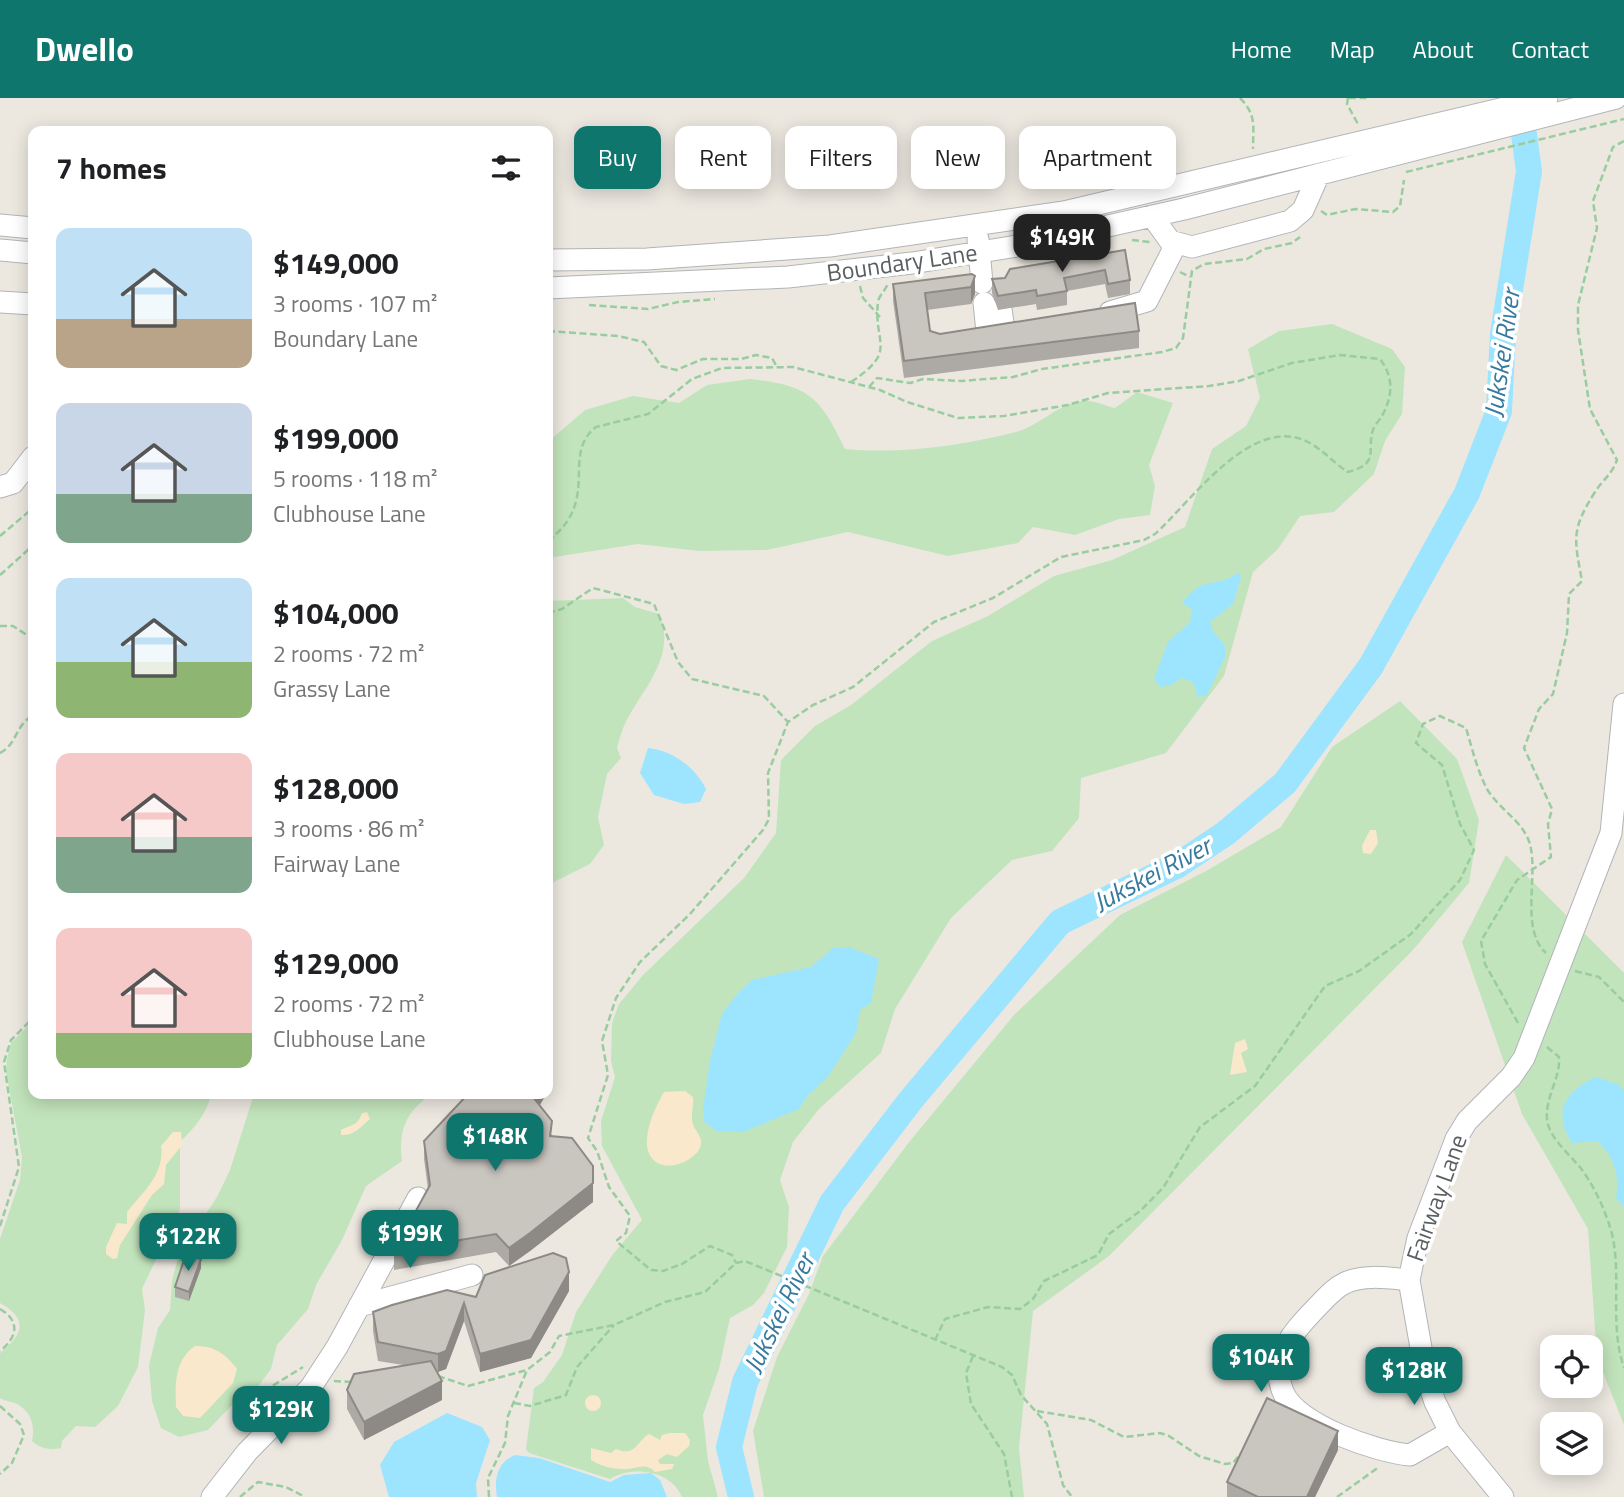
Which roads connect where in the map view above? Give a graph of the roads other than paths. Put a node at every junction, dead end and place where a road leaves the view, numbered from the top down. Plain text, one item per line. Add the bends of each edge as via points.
1 (1547, 98) edge
2 (1616, 98) edge
3 (1345, 158) junction
4 (1319, 174) junction
5 (1152, 216) junction
6 (0, 225) edge
7 (982, 225) junction
8 (28, 228) edge
9 (1176, 244) junction
10 (0, 250) edge
11 (986, 251) junction
12 (28, 253) edge
13 (553, 260) edge
14 (553, 288) edge
15 (0, 302) edge
16 (28, 304) edge
17 (993, 306) junction
18 (1093, 315) edge
19 (1030, 326) edge
20 (966, 336) edge
21 (28, 464) edge
22 (0, 487) edge
23 (1624, 704) edge
24 (418, 1198) dead end
25 (472, 1275) dead end
26 (1409, 1280) junction
27 (359, 1306) junction
28 (1450, 1433) junction
29 (212, 1497) edge
30 (1503, 1497) edge

1 - 3 street, Boundary Lane
2 - 3 street, Boundary Lane
3 - 4 street, Boundary Lane
3 - 7 street, Boundary Lane via 1255,167 1065,212
4 - 5 street, Boundary Lane
4 - 9 street via 1303,210 1290,221 1192,247
5 - 9 street
5 - 11 street, Boundary Lane
6 - 8 street
7 - 11 street
7 - 13 street, Boundary Lane via 830,246 647,259
9 - 18 street via 1147,301
10 - 12 street
11 - 14 street, Boundary Lane via 788,277
11 - 17 street
15 - 16 street
17 - 19 street
17 - 20 street
21 - 22 street via 13,483
23 - 26 street, Fairway Lane via 1611,833 1562,967 1511,1077 1474,1113 1456,1139 1418,1238
24 - 27 street
25 - 27 street
26 - 28 street, Fairway Lane via 1426,1376
26 - 28 street via 1353,1280 1332,1293 1283,1349 1279,1372 1283,1392 1294,1407 1317,1423 1394,1453 1416,1453
27 - 29 street via 299,1401 247,1452
28 - 30 street, Fairway Lane

